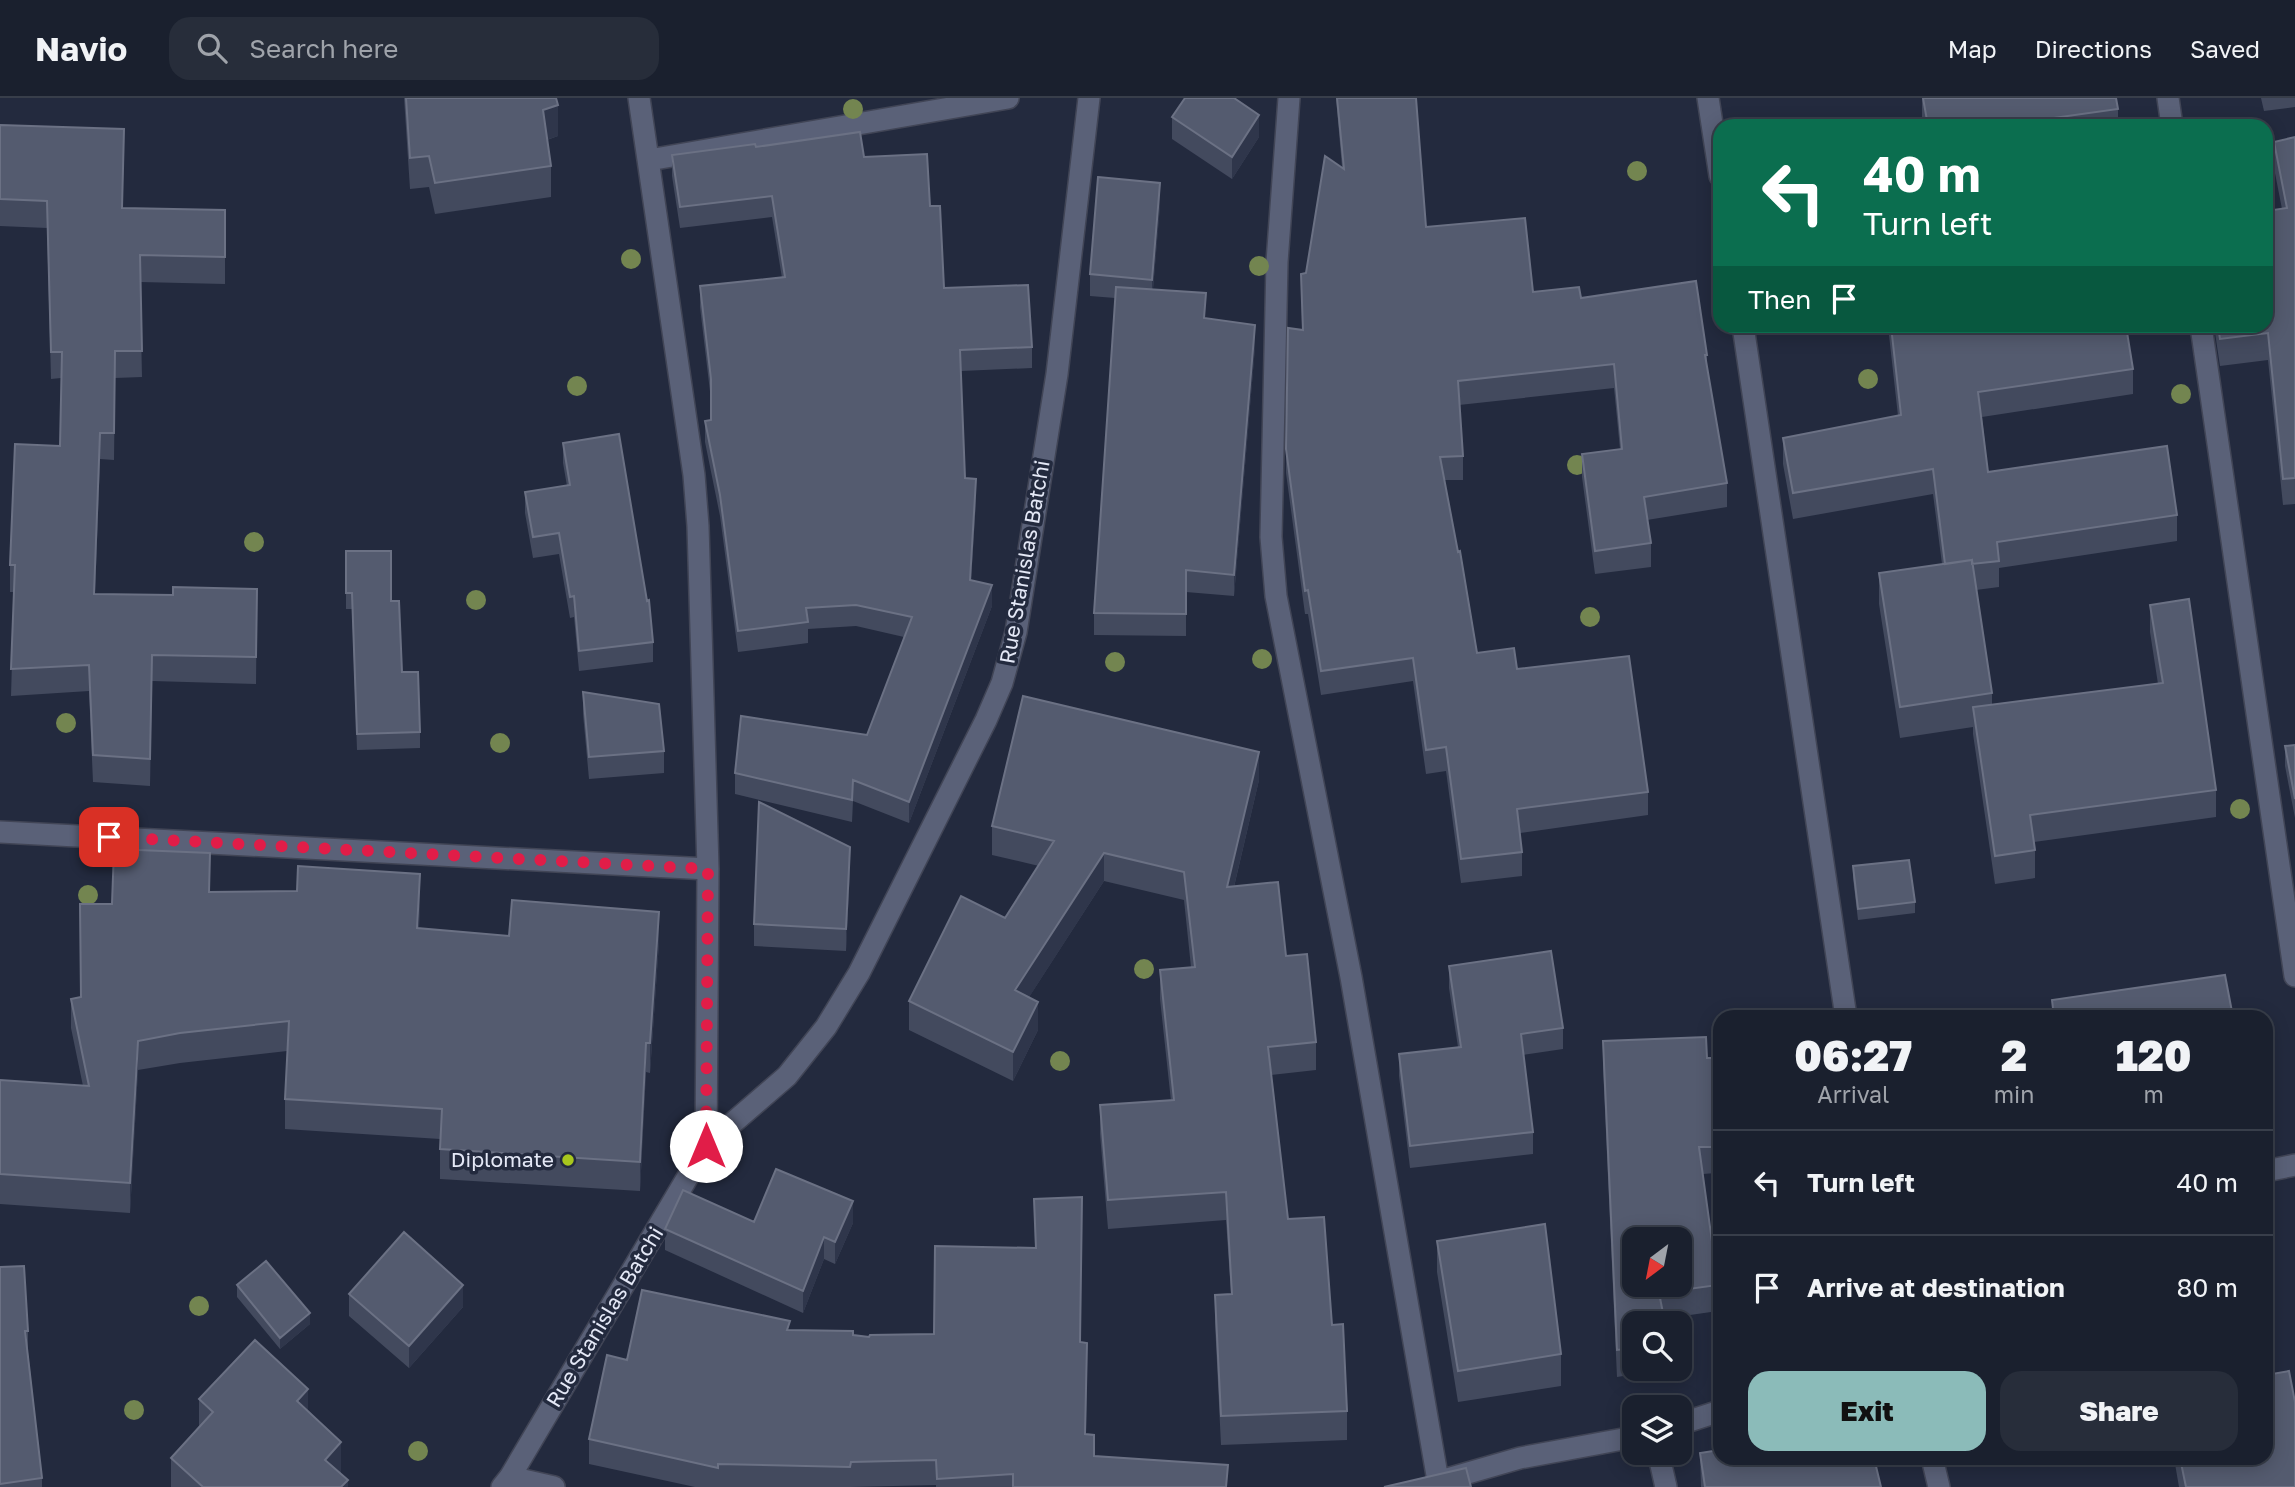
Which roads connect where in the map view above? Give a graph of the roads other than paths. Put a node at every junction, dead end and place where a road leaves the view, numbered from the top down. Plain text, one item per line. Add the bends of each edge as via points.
1 (639, 98) edge
2 (1008, 98) edge
3 (1089, 98) edge
4 (1289, 98) edge
5 (1708, 98) edge
6 (2168, 98) edge
7 (2171, 119) edge
8 (1713, 130) edge
9 (649, 160) junction
10 (1744, 333) edge
11 (2202, 333) edge
12 (0, 832) edge
13 (708, 869) junction
14 (2295, 976) edge
15 (1845, 1010) edge
16 (706, 1146) junction
17 (2295, 1165) edge
18 (2273, 1170) edge
19 (1713, 1413) edge
20 (1692, 1420) edge
21 (1622, 1439) edge
22 (1661, 1465) edge
23 (1934, 1465) edge
24 (506, 1482) edge
25 (1432, 1484) edge
26 (554, 1487) edge
27 (1666, 1487) edge
28 (1939, 1487) edge

1 - 9 street
2 - 9 street
3 - 16 street, Rue Stanislas Batchi via 1057,374 1016,632 1002,683 859,974 827,1027 787,1076
4 - 25 street via 1277,262 1271,537 1276,596 1351,977
5 - 8 street
6 - 7 street
9 - 13 street via 694,475
10 - 15 street
11 - 14 street
12 - 13 street
13 - 16 street
16 - 24 street, Rue Stanislas Batchi
17 - 18 street
19 - 20 street
21 - 25 street via 1520,1458
22 - 27 street
23 - 28 street
24 - 26 street

